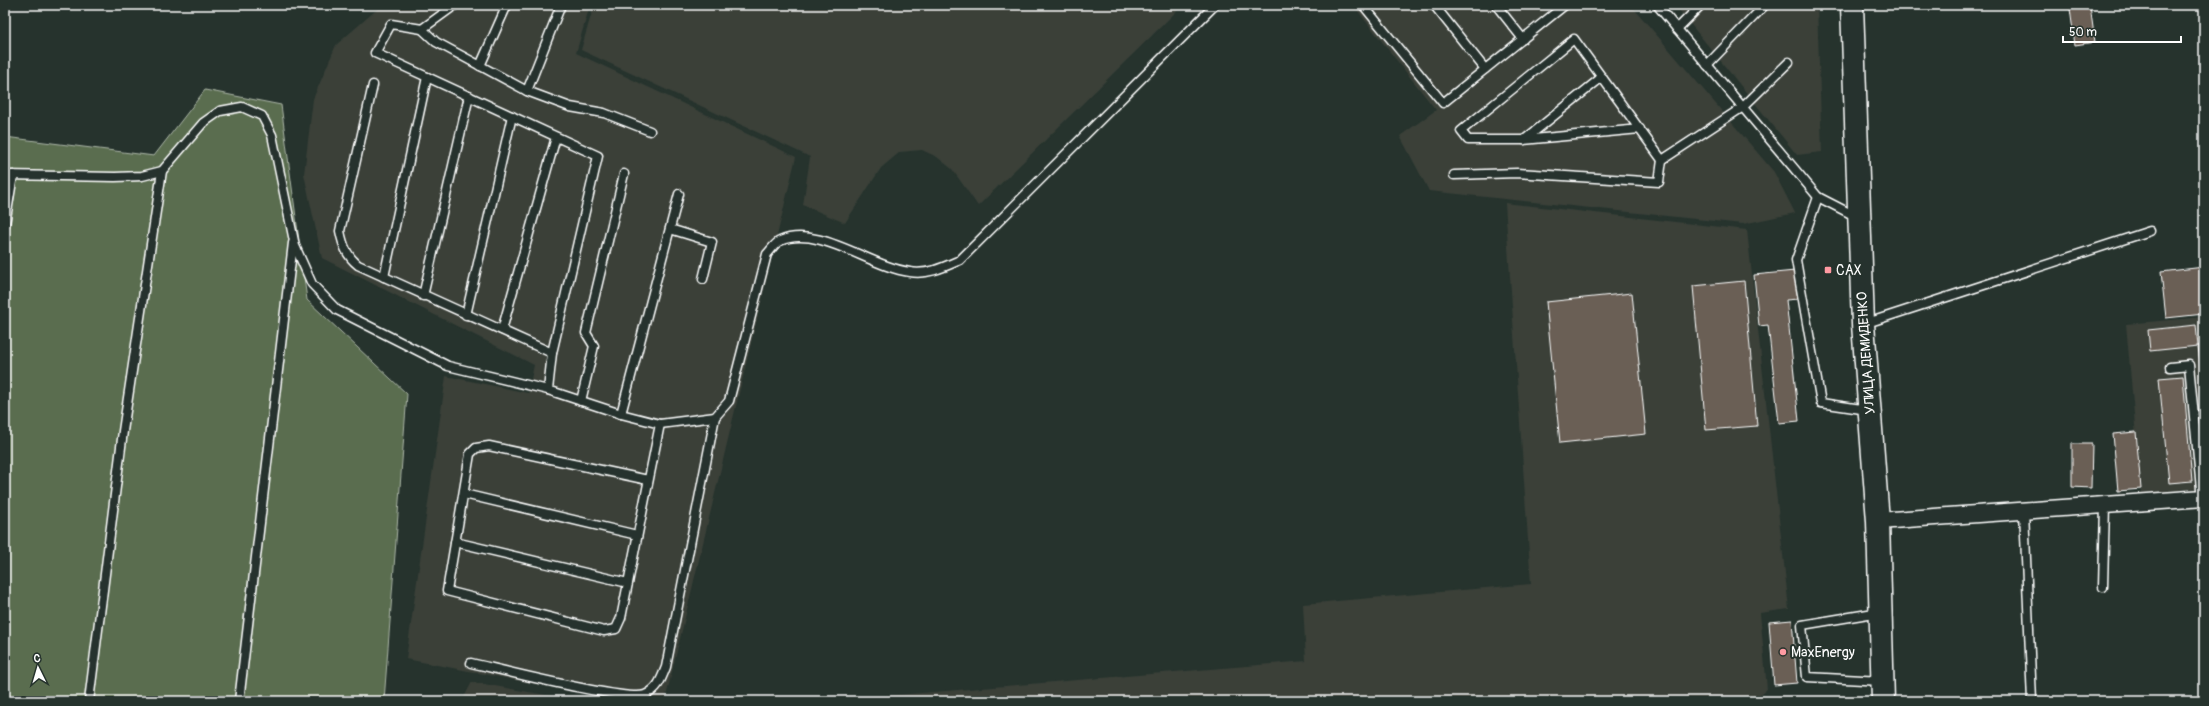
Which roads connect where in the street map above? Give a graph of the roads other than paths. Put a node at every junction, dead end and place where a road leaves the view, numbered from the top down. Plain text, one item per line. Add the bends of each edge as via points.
1 (455, 5) edge
2 (507, 5) edge
3 (561, 5) edge
4 (1215, 5) edge
5 (1363, 5) edge
6 (1434, 5) edge
7 (1496, 5) edge
8 (1657, 5) edge
9 (1701, 5) edge
10 (1765, 5) edge
11 (1852, 5) edge
12 (1560, 6) edge
13 (422, 29) junction
14 (1677, 29) junction
15 (1522, 39) junction
16 (1789, 62) dead end
17 (1707, 65) junction
18 (480, 66) junction
19 (1486, 69) junction
20 (427, 77) junction
21 (1602, 77) junction
22 (373, 85) dead end
23 (527, 91) junction
24 (469, 96) junction
25 (1743, 107) junction
26 (512, 116) junction
27 (1640, 129) junction
28 (650, 131) dead end
29 (556, 137) junction
30 (1523, 140) junction
31 (1662, 160) junction
32 (162, 171) junction
33 (624, 174) dead end
34 (9, 175) edge
35 (1454, 175) dead end
36 (679, 194) dead end
37 (1818, 197) junction
38 (1860, 218) junction
39 (5, 224) edge
40 (670, 229) junction
41 (2150, 231) dead end
42 (293, 239) junction
43 (384, 277) junction
44 (703, 279) dead end
45 (423, 296) junction
46 (466, 315) junction
47 (1863, 324) junction
48 (502, 330) junction
49 (552, 353) junction
50 (2170, 367) dead end
51 (548, 390) junction
52 (581, 401) junction
53 (1870, 411) junction
54 (621, 414) junction
55 (715, 417) junction
56 (660, 424) junction
57 (648, 480) junction
58 (464, 494) junction
59 (2203, 498) edge
60 (2105, 505) junction
61 (2024, 511) junction
62 (1878, 521) junction
63 (637, 535) junction
64 (455, 542) junction
65 (628, 583) junction
66 (2103, 587) dead end
67 (1881, 612) junction
68 (471, 663) dead end
69 (1883, 691) edge
70 (89, 701) edge
71 (239, 701) edge
72 (2032, 701) edge

1 - 13 lane
2 - 18 lane
3 - 23 lane
4 - 55 lane via 960,260 937,270 911,273 811,237 794,237 778,241 767,254 729,401
5 - 19 lane via 1443,103
6 - 19 lane
7 - 15 lane
8 - 14 lane
9 - 14 lane
10 - 17 lane
11 - 38 main road, УЛИЦА ДЕМИДЕНКО
12 - 15 lane
13 - 18 lane via 436,42
13 - 20 lane via 391,24 375,53
14 - 17 lane
15 - 19 lane
16 - 25 lane
17 - 25 lane
18 - 23 lane
20 - 24 lane
20 - 43 lane
21 - 27 lane
21 - 30 lane
21 - 30 lane via 1574,39 1461,131 1468,140
22 - 43 lane via 340,231 350,259 358,266
23 - 28 lane via 570,107 604,113
24 - 26 lane
24 - 45 lane
25 - 31 lane
25 - 37 lane
26 - 29 lane
26 - 46 lane
27 - 30 lane
27 - 31 lane
29 - 48 lane
29 - 49 lane via 598,156
31 - 35 lane via 1659,182 1517,173
32 - 34 lane via 142,176 115,177
32 - 42 lane via 204,123 220,111 242,108 262,116 272,135
32 - 70 lane via 123,432
33 - 52 lane via 586,333 594,346
34 - 39 lane
36 - 40 lane
37 - 38 lane
37 - 53 lane via 1796,260 1821,403
38 - 47 main road, УЛИЦА ДЕМИДЕНКО
40 - 44 lane via 712,242
40 - 54 lane
41 - 47 lane
42 - 51 lane via 312,284 337,310 448,366
42 - 71 lane
43 - 45 lane
45 - 46 lane
46 - 48 lane
47 - 53 main road, УЛИЦА ДЕМИДЕНКО
48 - 49 lane
49 - 51 lane
50 - 59 lane via 2189,365
51 - 52 lane
52 - 54 lane
53 - 62 main road, УЛИЦА ДЕМИДЕНКО
54 - 56 lane
55 - 56 lane
55 - 68 lane via 666,668 658,687 643,696 618,695
56 - 57 lane
57 - 58 lane via 489,446 476,448 470,454
57 - 63 lane
58 - 63 lane
58 - 64 lane
59 - 60 street
60 - 61 street
60 - 66 lane
61 - 62 street
61 - 72 lane
62 - 67 main road, УЛИЦА ДЕМИДЕНКО
63 - 65 lane
64 - 65 lane
64 - 65 lane via 447,591 604,631 616,628 621,618
67 - 69 main road, УЛИЦА ДЕМИДЕНКО
67 - 69 lane via 1802,625 1807,677

